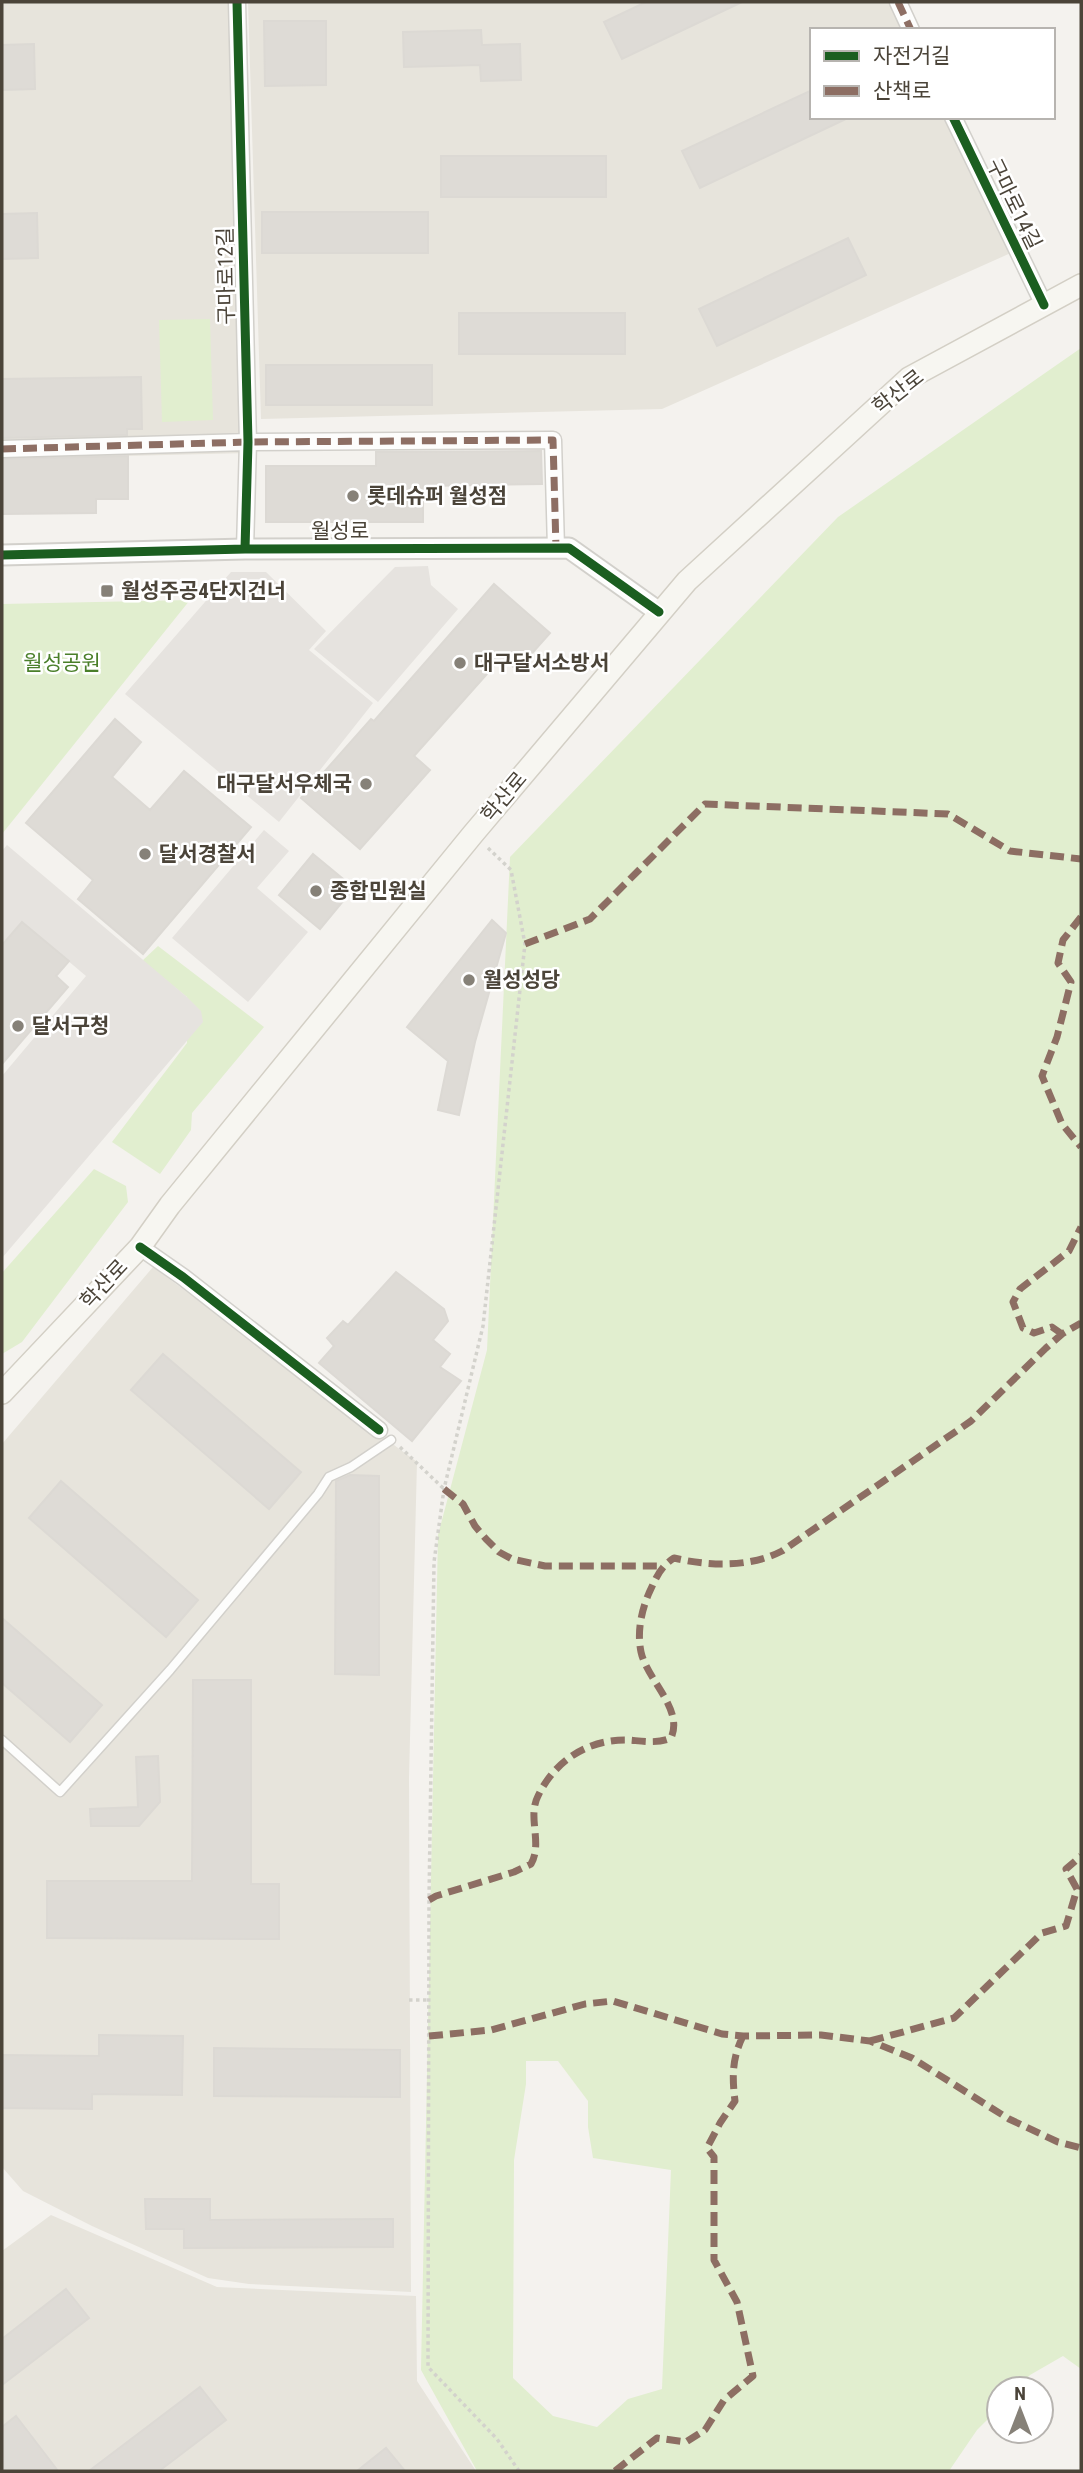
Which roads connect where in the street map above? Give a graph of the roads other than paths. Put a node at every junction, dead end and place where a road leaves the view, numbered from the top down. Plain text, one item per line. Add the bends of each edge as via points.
1 (236, 2) edge
2 (898, 2) edge
3 (910, 28) edge
4 (954, 119) edge
5 (1081, 285) edge
6 (1044, 305) junction
7 (248, 442) junction
8 (2, 449) edge
9 (556, 548) junction
10 (245, 549) junction
11 (2, 555) edge
12 (659, 612) junction
13 (140, 1247) junction
14 (2, 1393) edge
15 (385, 1435) joint
16 (2, 1740) edge

1 - 7 street, 구마로12길
2 - 3 street
4 - 6 street, 구마로14길
5 - 6 main road, 학산로
6 - 12 main road, 학산로 via 909,378
7 - 8 street
7 - 9 street via 553,440
7 - 10 street, 구마로12길
9 - 10 street, 월성로
9 - 12 street, 월성로 via 569,548
10 - 11 street, 월성로
12 - 13 main road, 학산로
13 - 14 main road, 학산로
13 - 15 street
15 - 16 lane via 351,1467 329,1477 170,1670 61,1792

